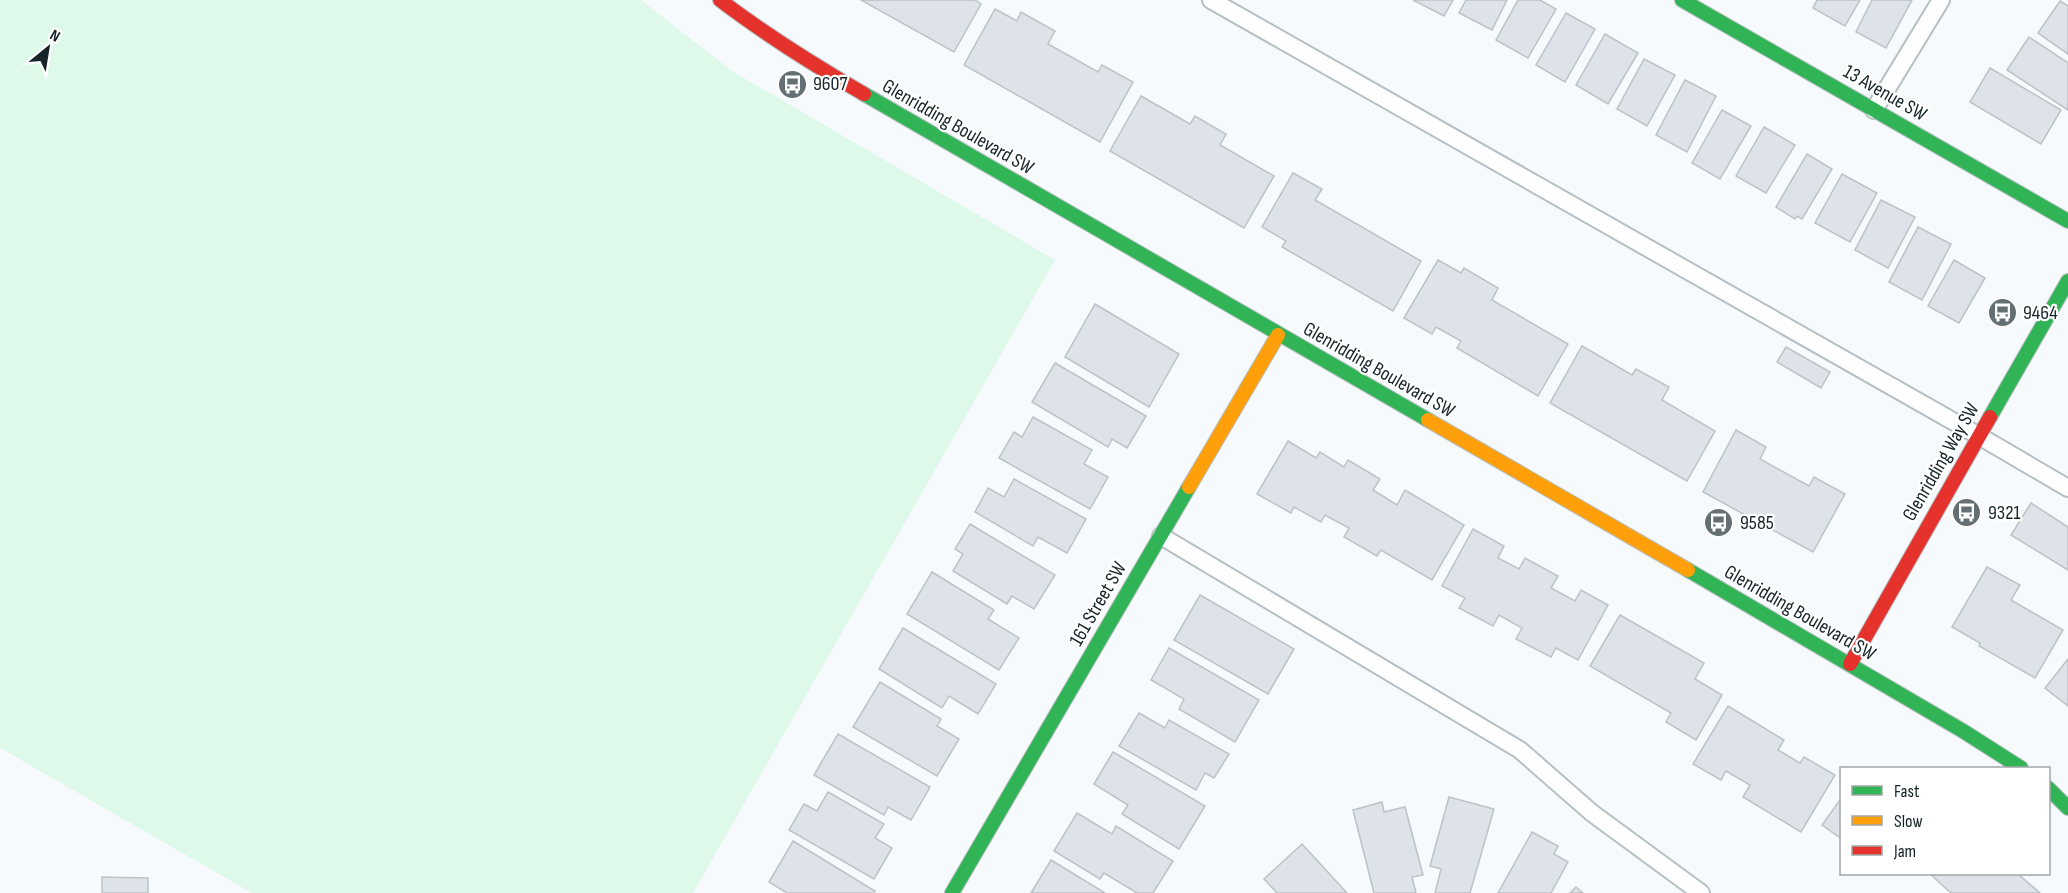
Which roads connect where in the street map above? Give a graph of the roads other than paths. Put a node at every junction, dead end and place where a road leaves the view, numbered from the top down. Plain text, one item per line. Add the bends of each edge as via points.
1 (720, 0) edge
2 (1210, 0) edge
3 (1682, 0) edge
4 (1941, 0) edge
5 (1874, 110) junction
6 (2068, 220) edge
7 (2068, 281) edge
8 (1278, 335) junction
9 (1979, 436) junction
10 (2068, 488) edge
11 (1161, 536) junction
12 (1850, 664) junction
13 (2019, 767) edge
14 (2050, 789) edge
15 (2050, 789) edge
16 (2068, 802) edge
17 (2068, 807) edge
18 (952, 893) edge
19 (1701, 893) edge

1 - 8 street, Glenridding Boulevard SW via 815,66
2 - 9 lane
3 - 5 street, 13 Avenue SW
4 - 5 lane
5 - 6 street, 13 Avenue SW
7 - 9 street, Glenridding Way SW
8 - 11 street, 161 Street SW
8 - 12 street, Glenridding Boulevard SW
9 - 10 lane
9 - 12 street, Glenridding Way SW
11 - 18 street, 161 Street SW
11 - 19 lane via 1520,750 1592,813
12 - 13 street, Glenridding Boulevard SW
14 - 16 street
15 - 17 street

